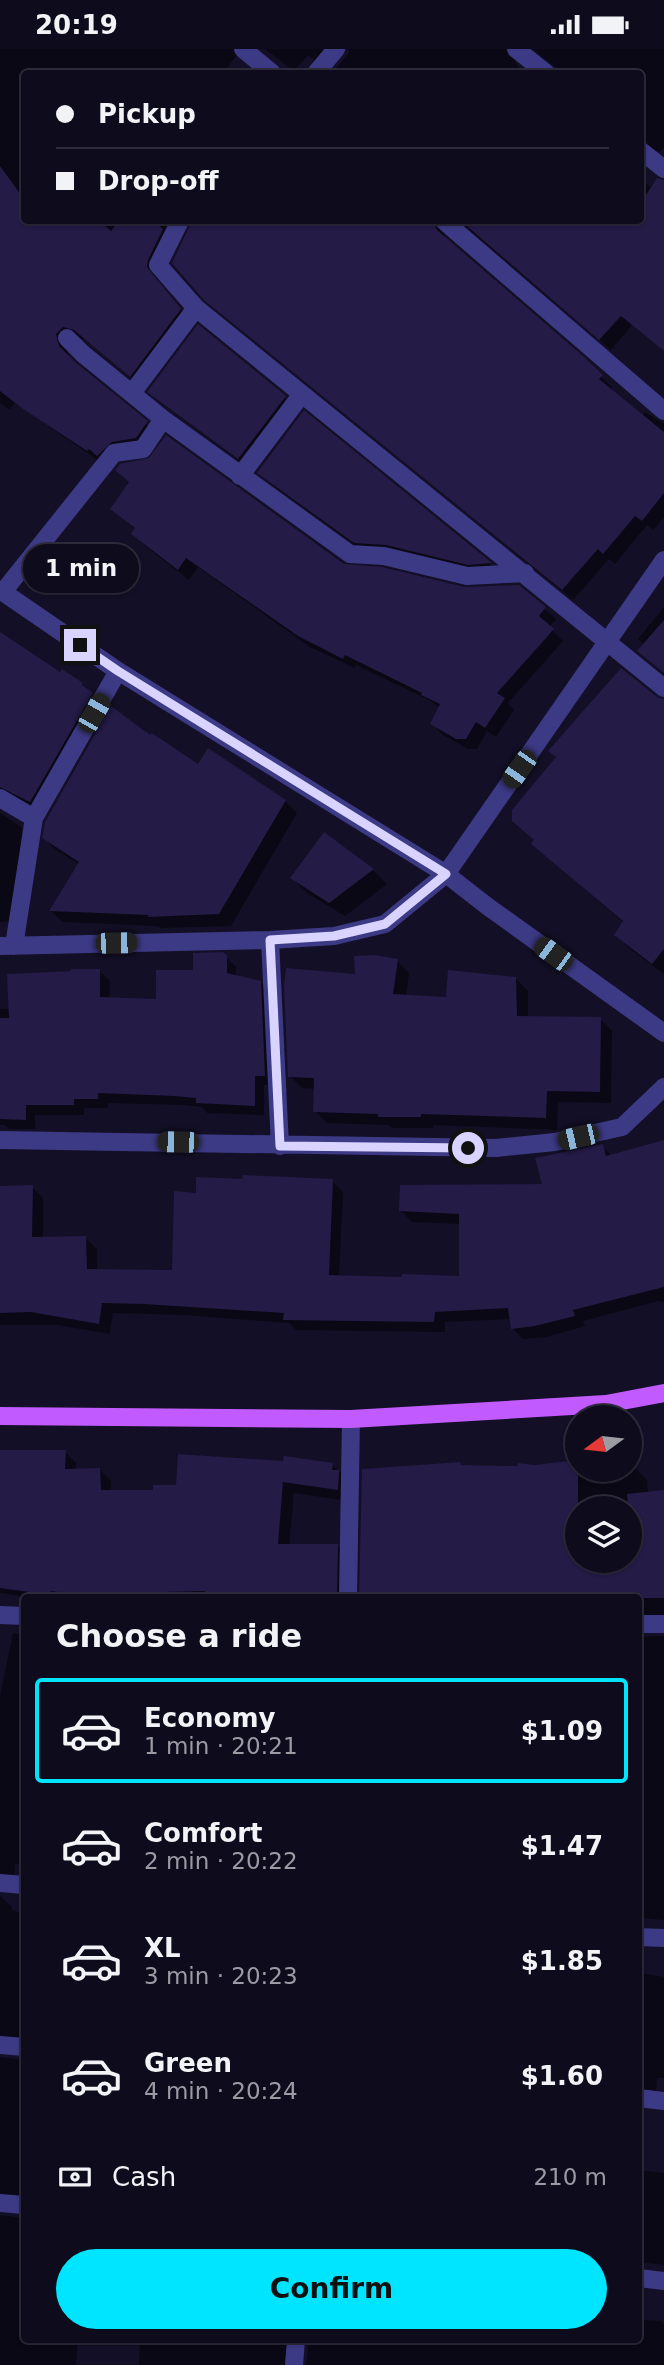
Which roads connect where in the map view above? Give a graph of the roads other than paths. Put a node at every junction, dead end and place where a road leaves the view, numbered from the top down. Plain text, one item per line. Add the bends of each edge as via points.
1 (243, 49) edge
2 (336, 49) edge
3 (516, 49) edge
4 (268, 70) edge
5 (318, 70) edge
6 (542, 70) edge
7 (644, 153) edge
8 (664, 169) edge
9 (178, 224) edge
10 (447, 224) edge
11 (196, 307) junction
12 (67, 338) dead end
13 (132, 393) junction
14 (302, 394) junction
15 (664, 411) edge
16 (163, 419) junction
17 (240, 476) junction
18 (664, 560) edge
19 (525, 573) junction
20 (1, 591) edge
21 (607, 642) junction
22 (118, 671) junction
23 (664, 688) edge
24 (0, 798) edge
25 (34, 818) junction
26 (446, 874) junction
27 (270, 940) junction
28 (7, 946) edge
29 (664, 1033) edge
30 (664, 1087) edge
31 (0, 1140) edge
32 (280, 1146) junction
33 (664, 1393) edge
34 (0, 1416) edge
35 (351, 1419) junction
36 (348, 1594) edge
37 (0, 1615) edge
38 (21, 1616) edge
39 (642, 1624) edge
40 (664, 1624) edge
41 (0, 1883) edge
42 (21, 1885) edge
43 (642, 1937) edge
44 (664, 1938) edge
45 (0, 2045) edge
46 (21, 2047) edge
47 (642, 2098) edge
48 (664, 2101) edge
49 (0, 2203) edge
50 (21, 2205) edge
51 (642, 2278) edge
52 (664, 2281) edge
53 (296, 2343) edge
54 (293, 2365) edge

1 - 4 street
2 - 5 street
3 - 6 street
7 - 8 street
9 - 11 street via 158,265
10 - 15 street
11 - 13 street
11 - 14 street
12 - 13 street
13 - 16 street
14 - 17 street
14 - 19 street
16 - 17 street
16 - 20 street via 143,449 114,453
17 - 19 street via 350,554 384,555 467,576
18 - 21 street
19 - 21 street
20 - 22 street
21 - 23 street
21 - 26 street
22 - 25 street
22 - 26 street
24 - 25 street
25 - 28 street
26 - 27 street via 385,924 334,936
26 - 29 street
27 - 28 street
27 - 32 street
30 - 32 street via 622,1127 555,1142 496,1148
31 - 32 street
33 - 35 main road via 606,1404
34 - 35 main road
35 - 36 street
37 - 38 street
39 - 40 street
41 - 42 street
43 - 44 street
45 - 46 street
47 - 48 street
49 - 50 street
51 - 52 street
53 - 54 street

